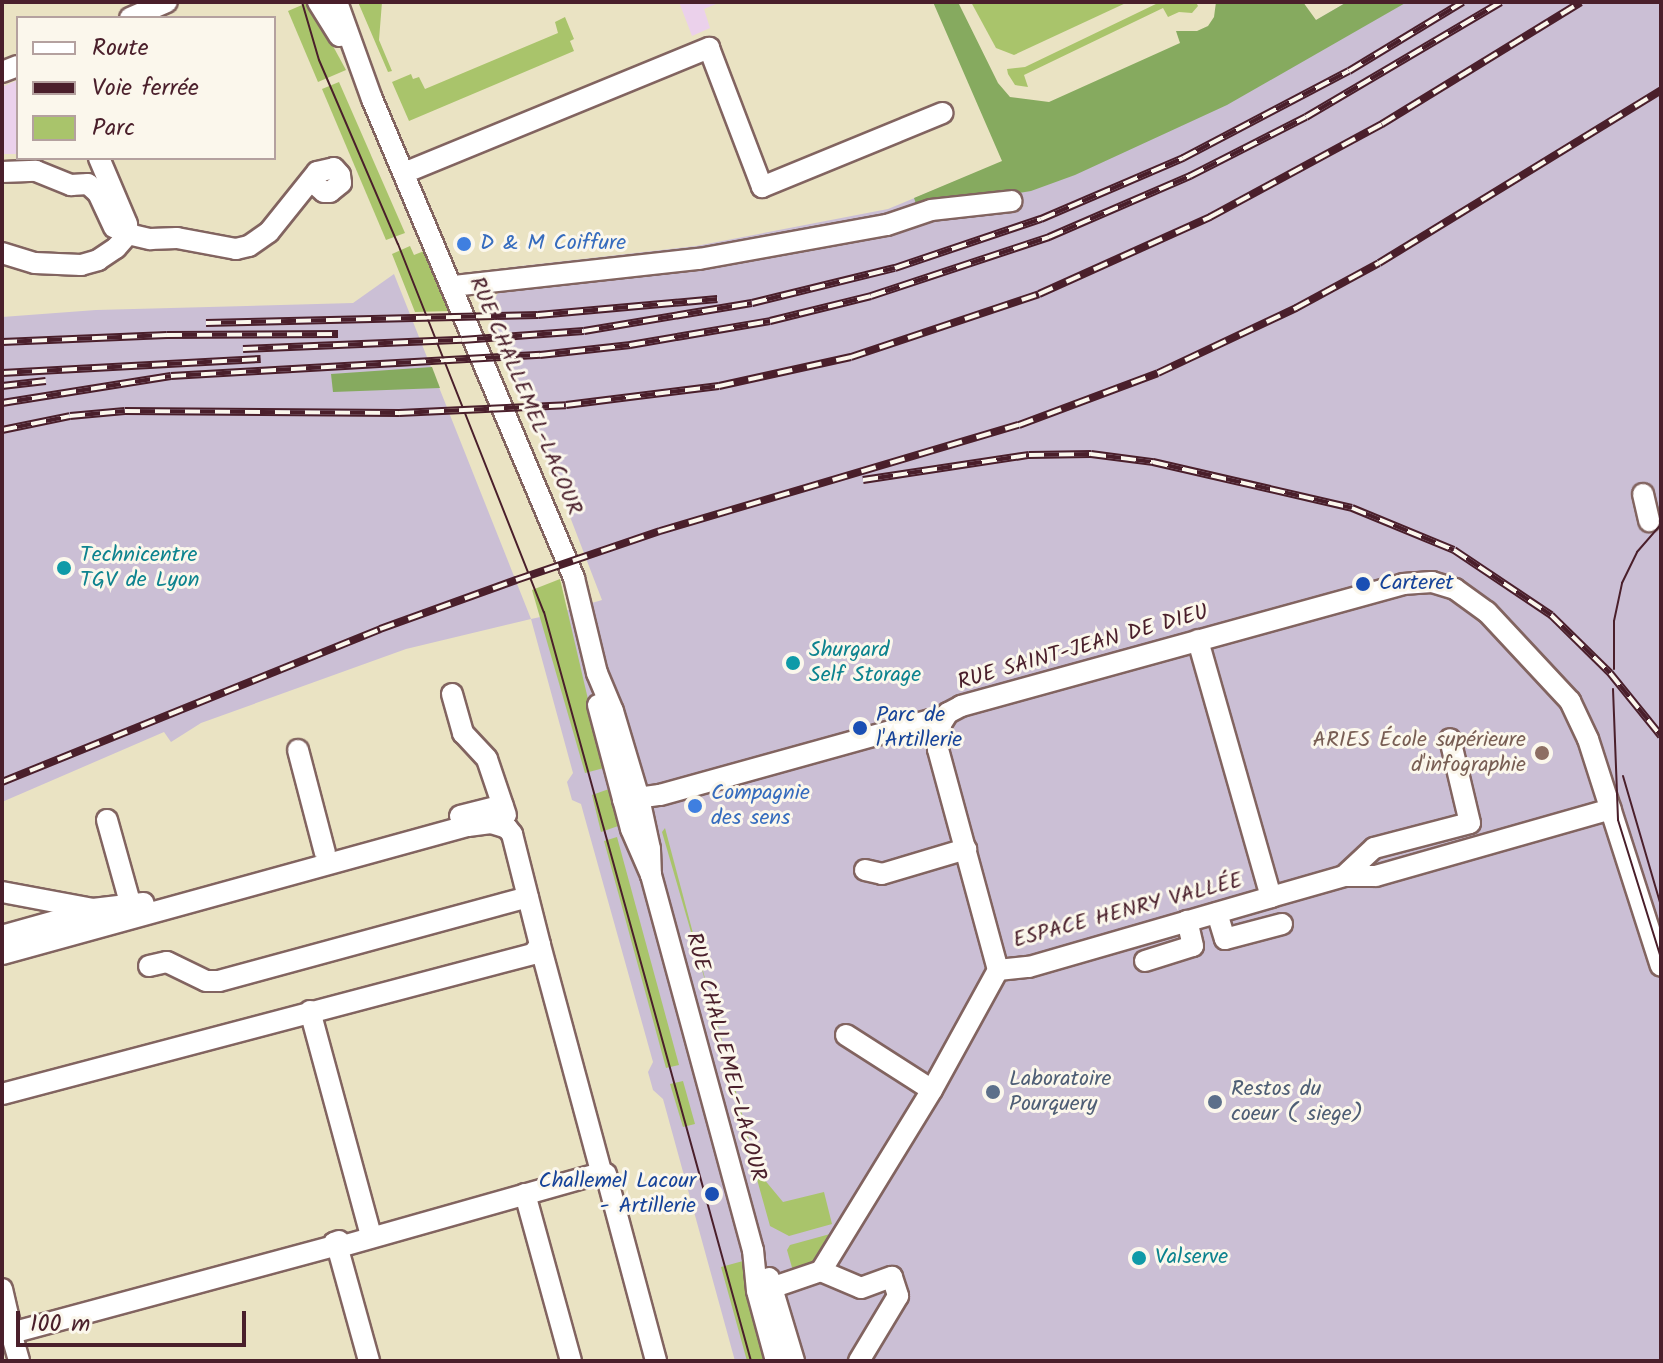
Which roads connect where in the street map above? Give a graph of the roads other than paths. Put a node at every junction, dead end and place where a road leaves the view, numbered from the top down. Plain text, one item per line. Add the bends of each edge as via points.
1 (167, 2) edge
2 (318, 2) edge
3 (337, 2) edge
4 (135, 16) edge
5 (372, 99) junction
6 (942, 113) dead end
7 (100, 160) edge
8 (2, 172) edge
9 (404, 173) junction
10 (316, 185) dead end
11 (1012, 201) dead end
12 (122, 241) junction
13 (2, 253) edge
14 (453, 286) junction
15 (1643, 494) dead end
16 (1649, 521) dead end
17 (1198, 640) junction
18 (452, 694) dead end
19 (941, 724) junction
20 (1450, 739) dead end
21 (298, 750) dead end
22 (631, 799) junction
23 (503, 805) junction
24 (1611, 809) junction
25 (107, 820) dead end
26 (512, 834) junction
27 (966, 849) junction
28 (325, 853) junction
29 (865, 870) dead end
30 (1344, 876) junction
31 (2, 892) edge
32 (528, 897) junction
33 (1271, 897) junction
34 (131, 906) junction
35 (98, 909) junction
36 (1217, 913) junction
37 (1187, 921) junction
38 (1282, 924) dead end
39 (2, 936) edge
40 (540, 945) junction
41 (2, 954) edge
42 (1145, 961) dead end
43 (149, 966) dead end
44 (1661, 966) edge
45 (998, 970) junction
46 (310, 1011) junction
47 (846, 1035) dead end
48 (932, 1090) junction
49 (2, 1094) edge
50 (603, 1173) junction
51 (525, 1194) junction
52 (371, 1236) junction
53 (338, 1246) junction
54 (753, 1250) junction
55 (821, 1271) junction
56 (774, 1287) junction
57 (2, 1289) edge
58 (9, 1332) edge
59 (19, 1361) edge
60 (369, 1361) edge
61 (571, 1361) edge
62 (656, 1361) edge
63 (776, 1361) edge
64 (794, 1361) edge
65 (859, 1361) edge

1 - 4 street
2 - 5 street, RUE CHALLEMEL-LACOUR
3 - 5 street, RUE CHALLEMEL-LACOUR
5 - 9 street, RUE CHALLEMEL-LACOUR
6 - 9 street via 762,187 709,48
7 - 12 street via 127,224
8 - 12 street via 36,171 71,185 88,184
9 - 14 street, RUE CHALLEMEL-LACOUR
10 - 12 street via 330,192 341,183 340,175 334,168 317,172 269,232 249,246 236,249 177,238
11 - 14 street via 931,210 887,225 745,252
12 - 13 street via 98,260 81,265 35,263
14 - 22 street, RUE CHALLEMEL-LACOUR via 574,578 597,673 598,705
15 - 16 street
17 - 19 street, RUE SAINT-JEAN DE DIEU via 961,706
17 - 24 street, RUE SAINT-JEAN DE DIEU via 1403,584 1432,582 1468,596 1570,701
17 - 33 street, ESPACE HENRY VALLÉE
18 - 23 street via 463,733 487,759
19 - 22 street, RUE SAINT-JEAN DE DIEU via 931,720 910,725
19 - 27 street via 938,749
20 - 30 street via 1470,823 1374,848
21 - 28 street
22 - 54 street, RUE CHALLEMEL-LACOUR
23 - 26 street
23 - 28 street
24 - 30 street, ESPACE HENRY VALLÉE via 1376,876
24 - 44 street
25 - 34 street
26 - 32 street
26 - 41 street via 499,824 468,826
27 - 29 street via 882,874
27 - 45 street
28 - 34 street
30 - 33 street, ESPACE HENRY VALLÉE
31 - 35 street
32 - 40 street
32 - 43 street via 219,981 206,981 167,962
33 - 36 street, ESPACE HENRY VALLÉE
34 - 35 street
35 - 39 street
36 - 37 street, ESPACE HENRY VALLÉE
36 - 38 street via 1225,939
37 - 42 street via 1193,946
37 - 45 street, ESPACE HENRY VALLÉE via 1029,967
40 - 46 street via 533,954
40 - 50 street
45 - 48 street
46 - 49 street
46 - 52 street
47 - 48 street
48 - 55 street
50 - 51 street
50 - 62 street
51 - 52 street
51 - 61 street
52 - 53 street
53 - 58 street
53 - 60 street
54 - 56 street, RUE CHALLEMEL-LACOUR
54 - 63 street, RUE CHALLEMEL-LACOUR via 757,1291
55 - 56 street
55 - 65 street via 861,1288 892,1277 898,1296
56 - 64 street, RUE CHALLEMEL-LACOUR
57 - 58 street
58 - 59 street

